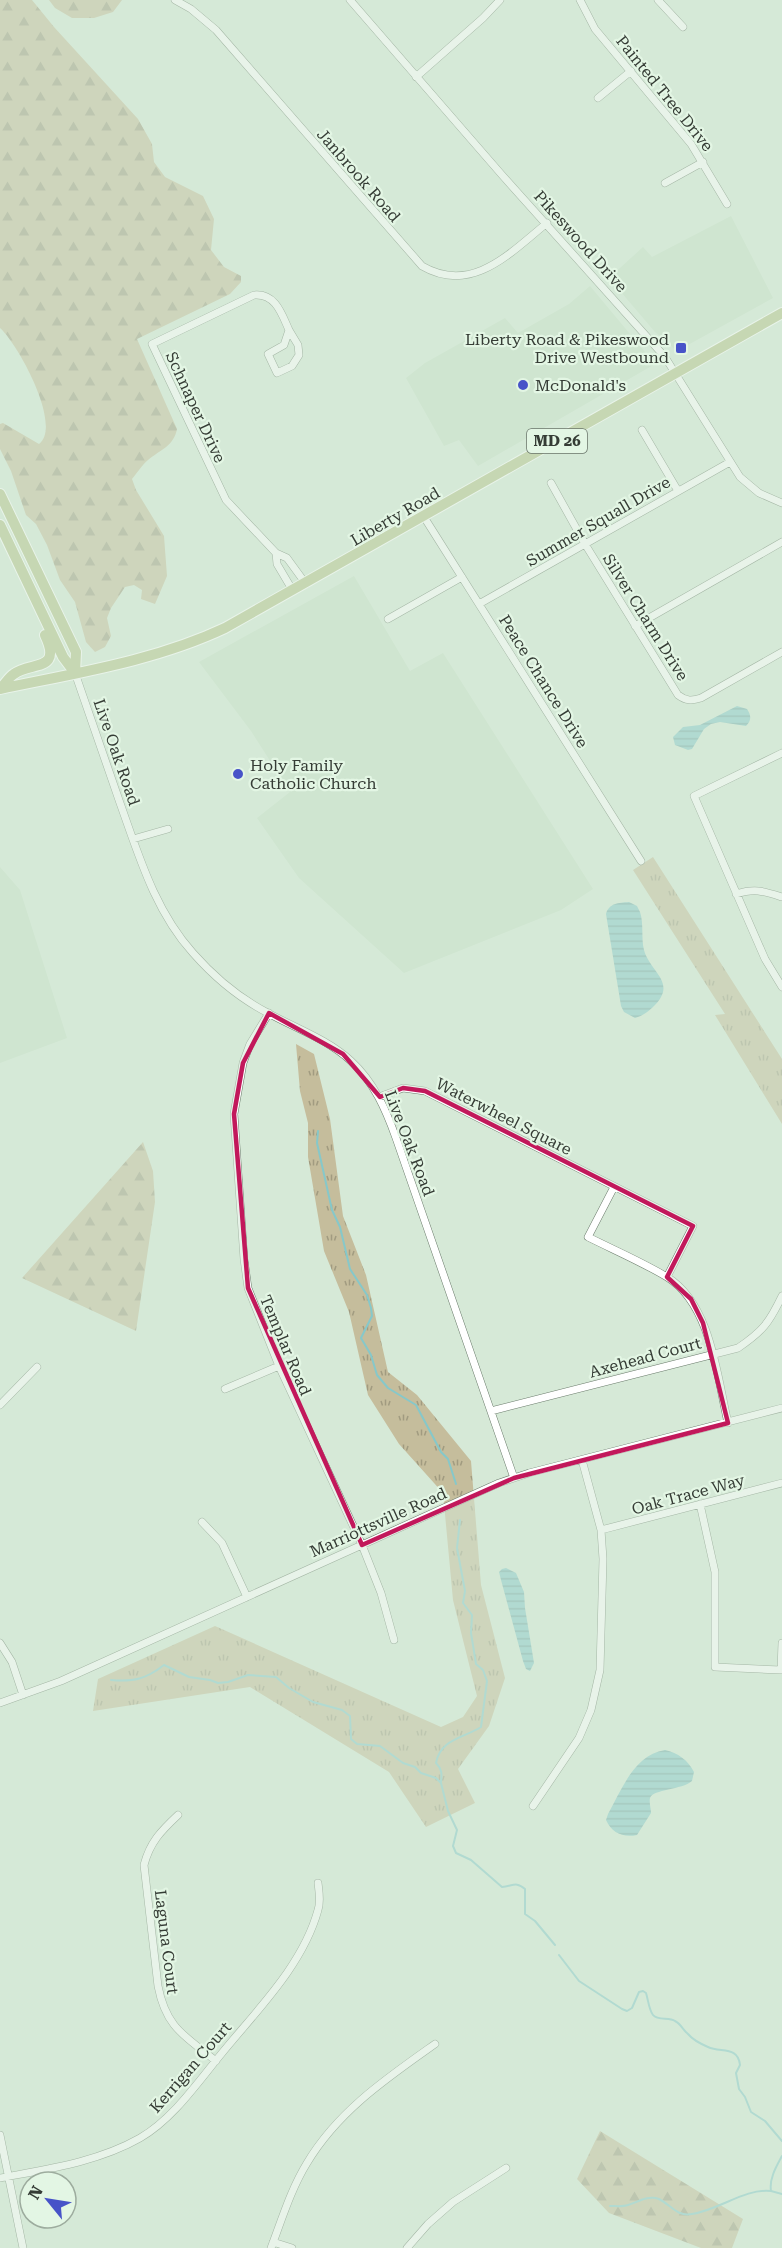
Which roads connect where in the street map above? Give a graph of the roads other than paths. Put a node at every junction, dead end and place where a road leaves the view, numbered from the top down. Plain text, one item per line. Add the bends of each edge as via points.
1 (175, 0) edge
2 (350, 0) edge
3 (500, 0) edge
4 (580, 0) edge
5 (658, 0) edge
6 (683, 27) dead end
7 (631, 71) junction
8 (417, 77) junction
9 (598, 98) dead end
10 (703, 162) junction
11 (665, 183) dead end
12 (728, 204) dead end
13 (547, 223) junction
14 (782, 313) edge
15 (289, 330) junction
16 (676, 373) junction
17 (642, 430) dead end
18 (730, 462) junction
19 (551, 483) dead end
20 (678, 491) junction
21 (0, 494) edge
22 (782, 503) edge
23 (424, 517) junction
24 (0, 525) edge
25 (782, 542) edge
26 (585, 544) junction
27 (276, 553) junction
28 (462, 577) junction
29 (306, 584) junction
30 (293, 591) junction
31 (479, 604) junction
32 (45, 619) junction
33 (388, 619) dead end
34 (635, 626) junction
35 (782, 652) edge
36 (75, 673) junction
37 (0, 689) edge
38 (782, 753) edge
39 (168, 829) dead end
40 (133, 839) junction
41 (641, 861) dead end
42 (736, 894) junction
43 (782, 897) edge
44 (782, 987) edge
45 (268, 1013) junction
46 (379, 1098) junction
47 (614, 1187) junction
48 (667, 1277) junction
49 (782, 1296) edge
50 (712, 1354) junction
51 (279, 1366) junction
52 (37, 1367) dead end
53 (225, 1389) dead end
54 (0, 1405) edge
55 (782, 1408) edge
56 (491, 1411) junction
57 (728, 1423) junction
58 (582, 1460) junction
59 (514, 1478) junction
60 (782, 1483) edge
61 (700, 1504) junction
62 (202, 1522) dead end
63 (601, 1530) junction
64 (362, 1545) junction
65 (247, 1597) junction
66 (394, 1640) dead end
67 (0, 1643) edge
68 (782, 1643) edge
69 (23, 1695) junction
70 (0, 1702) edge
71 (533, 1806) dead end
72 (178, 1815) dead end
73 (318, 1883) dead end
74 (435, 2044) dead end
75 (216, 2061) junction
76 (0, 2134) edge
77 (506, 2168) dead end
78 (8, 2176) junction
79 (0, 2178) edge
80 (272, 2245) edge
81 (23, 2248) edge
82 (292, 2248) edge
83 (407, 2248) edge

1 - 13 street, Janbrook Road via 216,30 427,269 454,277 478,272
2 - 8 street, Pikeswood Drive
3 - 8 street
4 - 7 street, Painted Tree Drive via 595,29
5 - 6 street
7 - 9 street
7 - 10 street, Painted Tree Drive
8 - 13 street, Pikeswood Drive
10 - 11 street
10 - 12 street, Painted Tree Drive
13 - 16 street, Pikeswood Drive
14 - 16 main road, Liberty Road / MD 26
15 - 15 street, Schnaper Drive via 284,345 268,354 277,373 292,366 299,355
15 - 27 street, Schnaper Drive via 274,301 261,294 152,344 226,500
16 - 18 street, Pikeswood Drive
16 - 23 main road, Liberty Road / MD 26
17 - 20 street
18 - 20 street, Summer Squall Drive
18 - 22 street, Pikeswood Drive via 751,487
19 - 26 street, Silver Charm Drive
20 - 26 street, Summer Squall Drive
21 - 36 main road via 76,652
23 - 28 street, Peace Chance Drive
23 - 29 main road, Liberty Road / MD 26
24 - 32 main road
25 - 34 street
26 - 31 street, Summer Squall Drive
26 - 34 street, Silver Charm Drive
27 - 29 street, Schnaper Drive via 287,558
27 - 30 street, Schnaper Drive via 277,564
28 - 31 street, Peace Chance Drive
28 - 33 street
29 - 30 main road, Liberty Road / MD 26
30 - 36 main road, Liberty Road / MD 26 via 196,641
31 - 41 street, Peace Chance Drive
32 - 36 main road
32 - 37 main road via 42,627 51,648 48,657 40,666 15,672
34 - 35 street, Silver Charm Drive via 678,695 689,700 701,698
36 - 37 main road, Liberty Road / MD 26
36 - 40 street, Live Oak Road
38 - 42 street via 694,796
39 - 40 street
40 - 45 street, Live Oak Road via 152,889 182,939 231,989
42 - 43 street via 758,890
42 - 44 street
45 - 46 street, Live Oak Road via 343,1054 361,1071
45 - 51 street, Templar Road via 243,1063 234,1114 248,1288
46 - 47 street, Waterwheel Square via 403,1088 425,1091
46 - 56 street, Live Oak Road
47 - 48 street via 588,1238
47 - 48 street, Waterwheel Square via 693,1226
48 - 50 street via 691,1299
49 - 50 street, Axehead Court via 759,1334 738,1348
50 - 56 street, Axehead Court
50 - 57 street
51 - 53 street
51 - 64 street, Templar Road
52 - 54 street
55 - 57 street, Marriottsville Road
56 - 59 street, Live Oak Road
57 - 58 street, Marriottsville Road
58 - 59 street, Marriottsville Road
58 - 63 street
59 - 64 street, Marriottsville Road
60 - 61 street, Oak Trace Way
61 - 63 street, Oak Trace Way
61 - 68 street via 715,1572 715,1667 782,1670
62 - 65 street via 222,1543
63 - 71 street via 600,1670 596,1690 579,1738
64 - 65 street, Marriottsville Road
64 - 66 street, Templar Road
65 - 69 street, Marriottsville Road
67 - 69 street via 12,1662
69 - 70 street, Marriottsville Road
72 - 75 street, Laguna Court via 157,1834 144,1865 158,1986 161,2004 176,2029
73 - 75 street, Kerrigan Court via 318,1910 300,1951
74 - 80 street via 378,2084 337,2122 307,2163
75 - 78 street, Kerrigan Court via 143,2137 102,2156
76 - 78 street
77 - 83 street via 453,2202
78 - 79 street, Kerrigan Court
78 - 81 street
80 - 82 street

